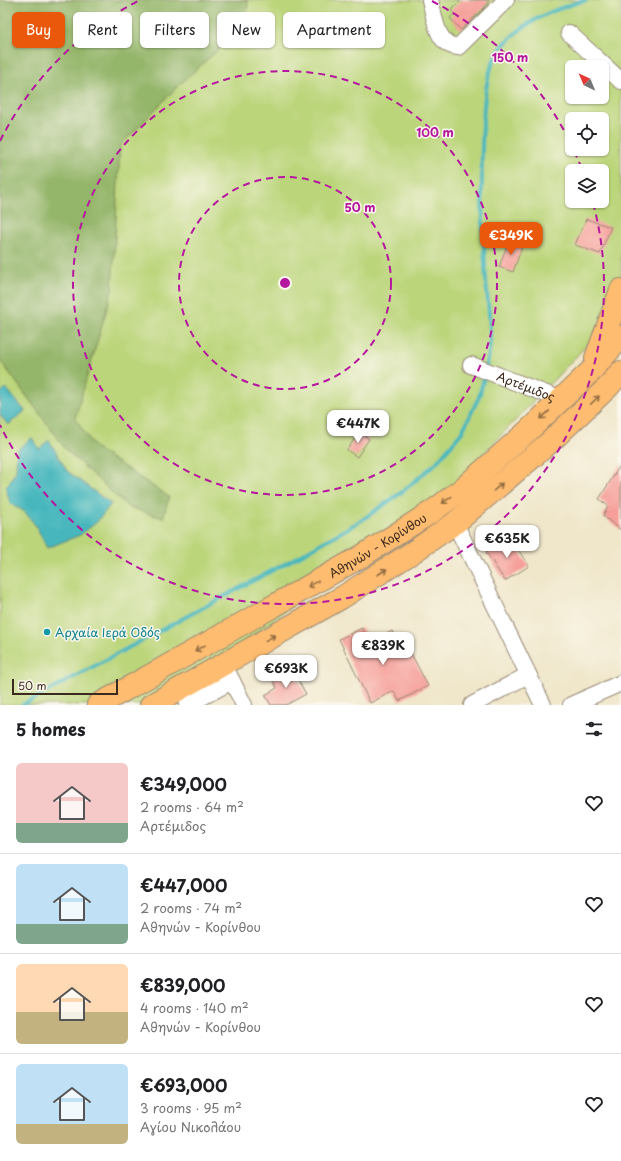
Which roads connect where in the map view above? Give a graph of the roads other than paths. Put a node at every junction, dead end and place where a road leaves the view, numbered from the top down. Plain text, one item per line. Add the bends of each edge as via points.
1 (430, 0) edge
2 (506, 0) edge
3 (569, 32) dead end
4 (621, 81) edge
5 (621, 290) edge
6 (621, 337) edge
7 (471, 365) dead end
8 (591, 371) junction
9 (621, 372) edge
10 (562, 400) junction
11 (455, 523) junction
12 (227, 673) junction
13 (528, 675) junction
14 (621, 683) edge
15 (98, 705) edge
16 (151, 705) edge
17 (187, 705) edge
18 (244, 705) edge
19 (472, 705) edge
20 (542, 705) edge
21 (571, 705) edge

1 - 2 street via 440,36 451,47 458,47
3 - 4 street
5 - 8 highway
6 - 8 highway, Αθηνών - Κορίνθου
7 - 10 street, Αρτέμιδος
8 - 10 highway, Αθηνών - Κορίνθου
11 -> 9 highway, Αθηνών - Κορίνθου via 549,443
10 -> 15 highway, Αθηνών - Κορίνθου via 461,490 400,533
12 -> 11 highway, Αθηνών - Κορίνθου
11 - 13 street
12 - 16 highway, Αθηνών - Κορίνθου
12 - 17 street
12 - 18 street
13 - 19 street
13 - 20 street
14 - 21 street

